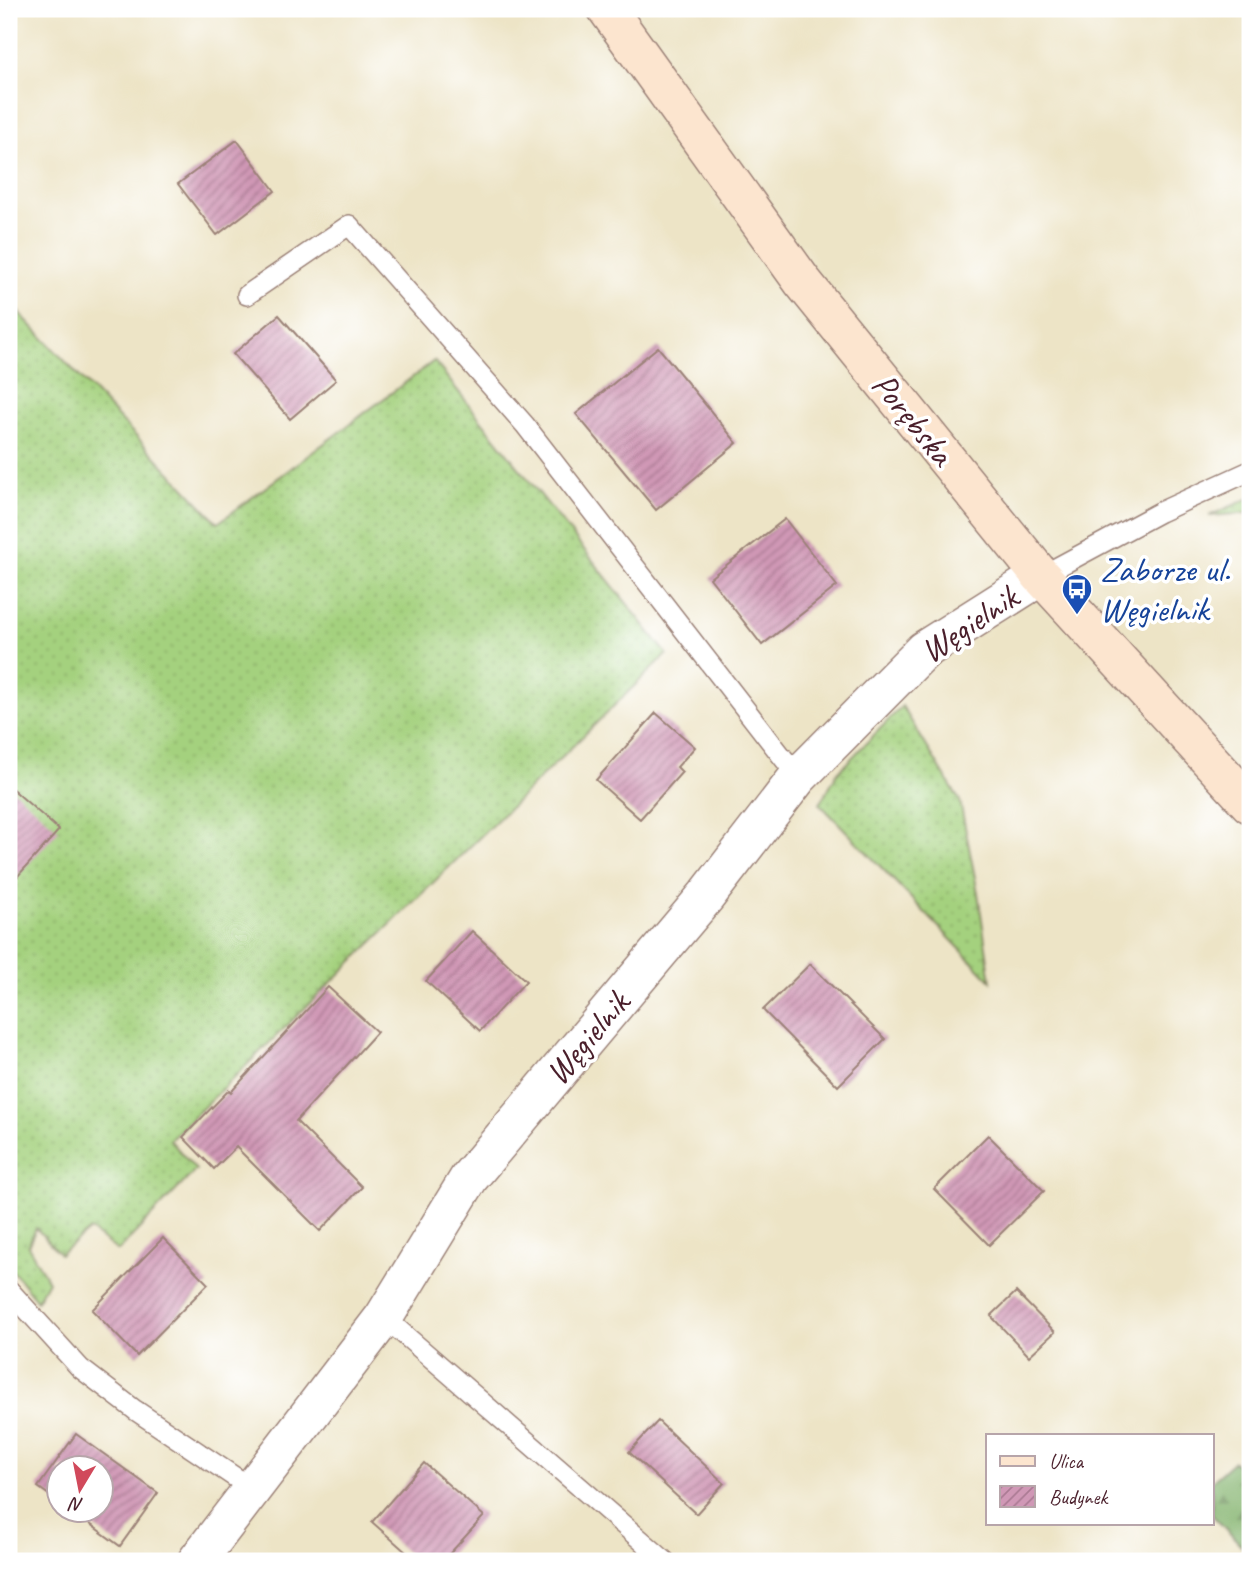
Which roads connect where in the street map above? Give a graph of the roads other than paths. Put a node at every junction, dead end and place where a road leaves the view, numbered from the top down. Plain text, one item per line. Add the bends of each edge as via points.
1 (607, 9) edge
2 (247, 295) dead end
3 (1250, 471) edge
4 (1041, 576) junction
5 (798, 777) junction
6 (1250, 804) edge
7 (9, 1290) edge
8 (384, 1317) junction
9 (251, 1488) junction
10 (197, 1561) edge
11 (665, 1561) edge

1 - 4 street, Porębska via 802,281
2 - 5 lane via 349,225 525,425
3 - 4 lane via 1160,512
4 - 5 street, Węgielnik via 924,650
4 - 6 street, Porębska
5 - 8 street, Węgielnik via 707,895 469,1178
7 - 9 lane via 80,1368
8 - 9 street, Węgielnik
8 - 11 lane
9 - 10 street, Węgielnik

